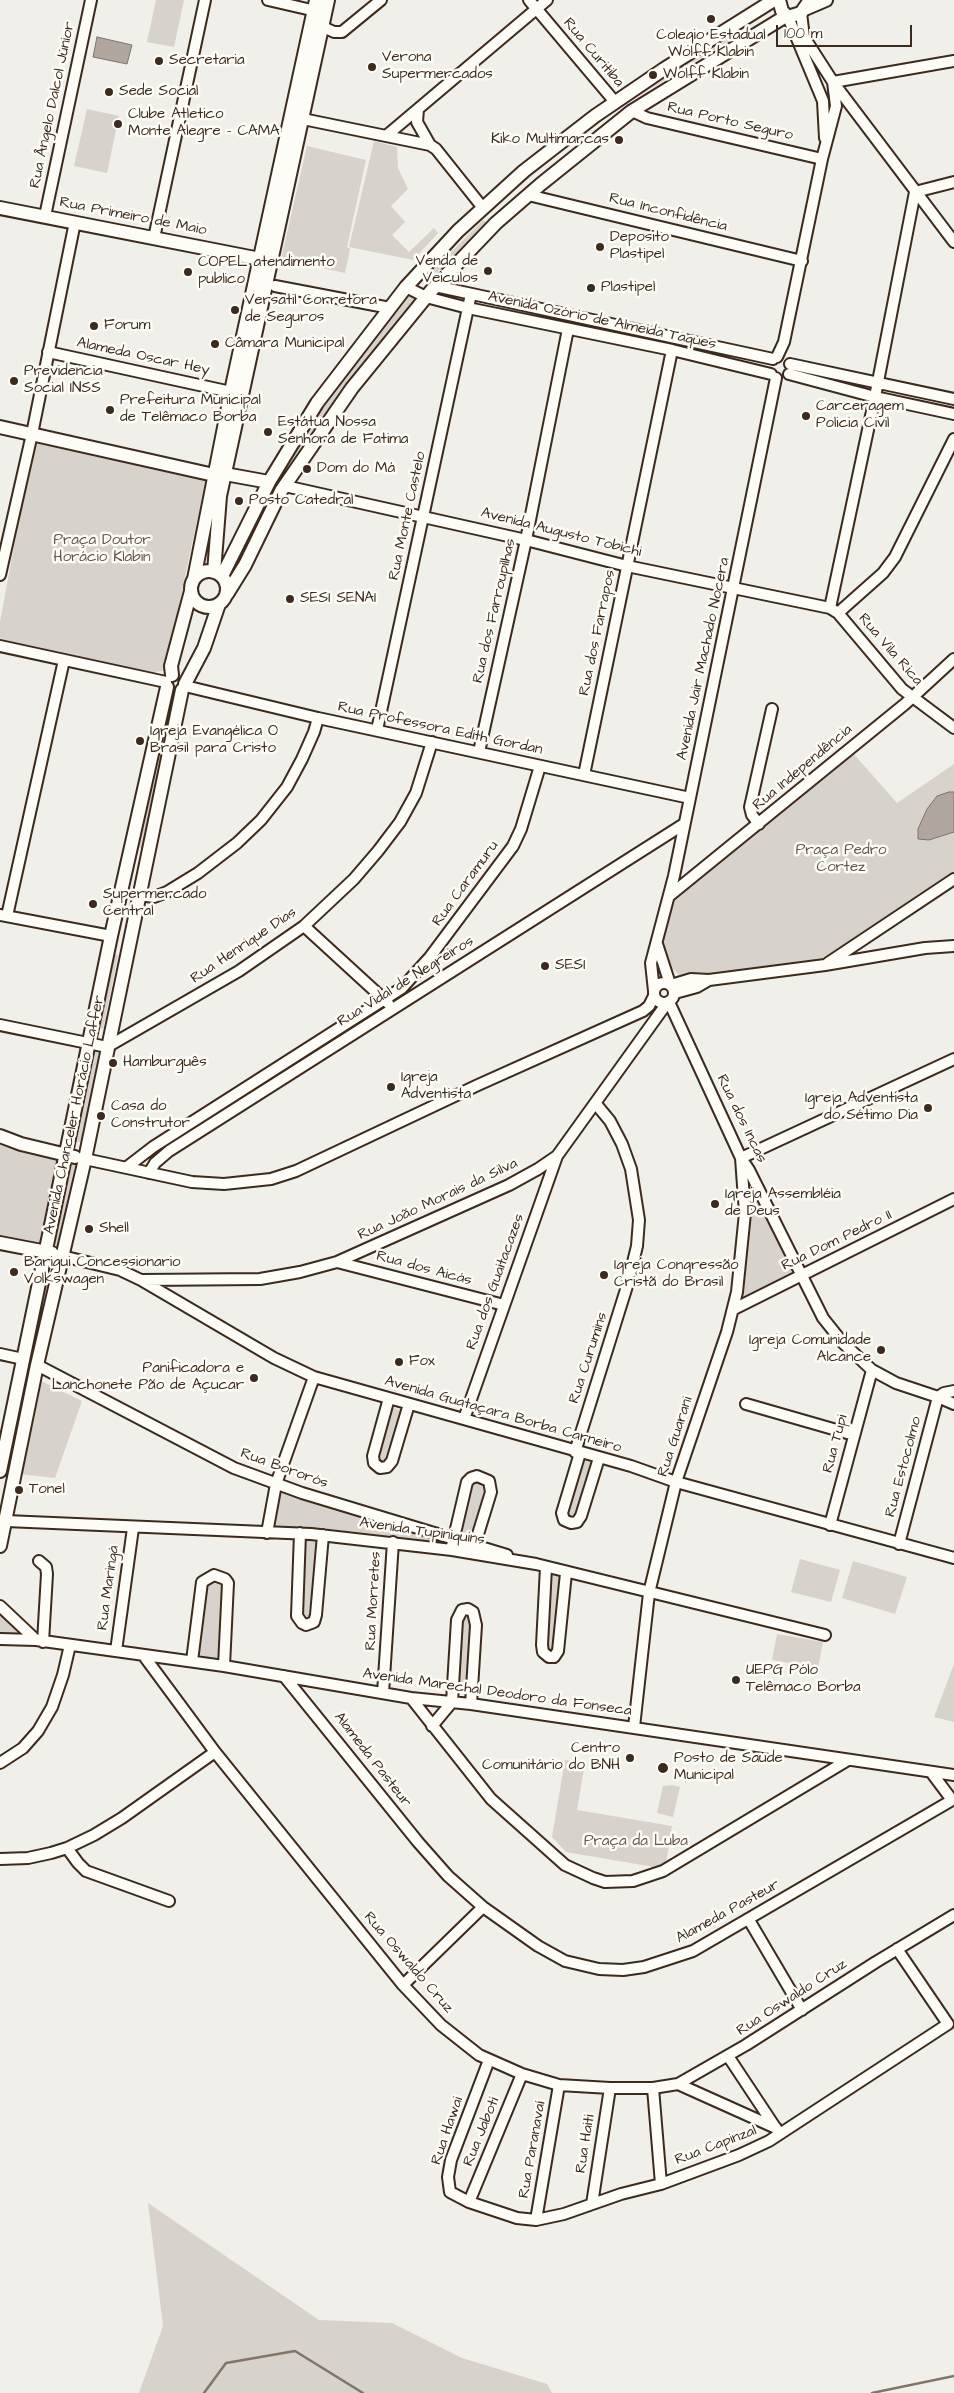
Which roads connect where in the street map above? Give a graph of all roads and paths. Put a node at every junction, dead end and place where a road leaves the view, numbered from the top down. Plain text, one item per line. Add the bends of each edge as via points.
1 (91, 0) edge
2 (205, 0) edge
3 (268, 0) edge
4 (328, 0) edge
5 (381, 0) edge
6 (529, 0) edge
7 (547, 0) edge
8 (774, 0) edge
9 (779, 0) edge
10 (826, 0) edge
11 (805, 7) edge
12 (319, 8) edge
13 (537, 9) junction
14 (787, 17) junction
15 (323, 27) junction
16 (954, 61) edge
17 (833, 82) junction
18 (615, 102) junction
19 (418, 108) junction
20 (632, 111) junction
21 (303, 119) junction
22 (386, 136) junction
23 (430, 145) junction
24 (825, 147) junction
25 (822, 159) junction
26 (954, 182) edge
27 (915, 192) junction
28 (528, 195) junction
29 (0, 208) edge
30 (483, 208) junction
31 (45, 216) junction
32 (75, 222) junction
33 (154, 238) junction
34 (954, 242) edge
35 (265, 261) junction
36 (802, 261) junction
37 (275, 286) dead end
38 (435, 286) junction
39 (406, 288) junction
40 (471, 294) junction
41 (426, 297) junction
42 (390, 308) junction
43 (468, 308) junction
44 (568, 329) junction
45 (672, 350) junction
46 (48, 352) junction
47 (783, 363) junction
48 (774, 376) junction
49 (877, 383) junction
50 (231, 392) junction
51 (875, 397) junction
52 (954, 399) edge
53 (954, 414) edge
54 (0, 427) edge
55 (32, 434) junction
56 (954, 439) edge
57 (221, 477) junction
58 (268, 485) junction
59 (285, 486) junction
60 (424, 517) junction
61 (526, 540) junction
62 (627, 566) junction
63 (218, 574) junction
64 (0, 575) edge
65 (193, 585) junction
66 (734, 589) junction
67 (227, 594) junction
68 (219, 604) junction
69 (834, 611) junction
70 (0, 646) edge
71 (954, 659) edge
72 (64, 660) junction
73 (168, 681) junction
74 (184, 687) junction
75 (911, 698) junction
76 (772, 709) dead end
77 (318, 718) junction
78 (954, 728) edge
79 (377, 730) junction
80 (432, 742) junction
81 (479, 752) junction
82 (540, 766) junction
83 (584, 775) junction
84 (690, 798) junction
85 (684, 824) junction
86 (759, 824) junction
87 (954, 879) edge
88 (139, 895) junction
89 (669, 896) junction
90 (4, 916) edge
91 (304, 926) junction
92 (111, 936) junction
93 (657, 944) junction
94 (954, 946) edge
95 (825, 965) junction
96 (672, 987) junction
97 (654, 993) junction
98 (384, 1001) junction
99 (668, 1003) junction
100 (394, 1008) junction
101 (0, 1025) edge
102 (90, 1044) junction
103 (107, 1047) junction
104 (954, 1058) edge
105 (596, 1104) junction
106 (0, 1136) edge
107 (67, 1155) junction
108 (557, 1156) junction
109 (740, 1158) junction
110 (85, 1159) junction
111 (127, 1167) junction
112 (149, 1173) junction
113 (954, 1199) edge
114 (0, 1243) edge
115 (44, 1251) junction
116 (62, 1256) junction
117 (337, 1262) junction
118 (801, 1275) junction
119 (141, 1280) junction
120 (504, 1305) junction
121 (734, 1309) junction
122 (0, 1354) edge
123 (22, 1359) junction
124 (37, 1365) junction
125 (872, 1370) junction
126 (314, 1378) junction
127 (954, 1391) edge
128 (938, 1397) junction
129 (389, 1398) junction
130 (409, 1404) junction
131 (746, 1404) dead end
132 (954, 1404) edge
133 (464, 1419) junction
134 (854, 1435) junction
135 (577, 1453) junction
136 (599, 1458) junction
137 (0, 1471) edge
138 (676, 1482) junction
139 (276, 1484) junction
140 (6, 1522) junction
141 (830, 1525) junction
142 (133, 1528) junction
143 (267, 1533) junction
144 (300, 1533) junction
145 (323, 1535) junction
146 (393, 1542) junction
147 (452, 1544) junction
148 (475, 1544) junction
149 (899, 1544) junction
150 (0, 1546) edge
151 (954, 1558) edge
152 (38, 1561) dead end
153 (541, 1566) junction
154 (566, 1573) junction
155 (649, 1593) junction
156 (0, 1606) edge
157 (825, 1635) dead end
158 (0, 1640) edge
159 (39, 1641) junction
160 (70, 1645) junction
161 (116, 1651) junction
162 (144, 1656) junction
163 (192, 1661) junction
164 (224, 1666) junction
165 (284, 1676) junction
166 (312, 1680) junction
167 (384, 1693) junction
168 (412, 1698) junction
169 (306, 1701) junction
170 (452, 1702) junction
171 (471, 1704) junction
172 (432, 1726) junction
173 (634, 1727) junction
174 (215, 1752) junction
175 (848, 1760) junction
176 (0, 1763) edge
177 (931, 1772) junction
178 (954, 1775) edge
179 (953, 1800) edge
180 (67, 1848) junction
181 (0, 1859) edge
182 (169, 1901) dead end
183 (483, 1907) junction
184 (954, 1915) edge
185 (749, 1920) junction
186 (897, 1949) junction
187 (403, 1985) junction
188 (802, 2010) junction
189 (728, 2056) junction
190 (489, 2060) junction
191 (522, 2074) junction
192 (678, 2084) junction
193 (559, 2085) junction
194 (610, 2088) junction
195 (653, 2088) junction
196 (778, 2131) junction
197 (661, 2184) junction
198 (470, 2202) junction
199 (592, 2204) junction
200 (536, 2220) junction

1 - 31 street, Rua Ângelo Dalcol Júnior
2 - 33 street
3 - 12 street
4 - 12 main road, Avenida Chanceler Horácio Laffer
5 - 15 street via 342,32
6 - 13 street, Rua Curitiba
7 - 13 street
8 - 18 main road
9 - 14 main road
10 - 11 main road
11 - 14 main road
11 - 17 street via 804,37
12 - 15 main road, Avenida Chanceler Horácio Laffer
12 - 35 main road, Avenida Chanceler Horácio Laffer
13 - 18 street, Rua Curitiba
13 - 19 street
14 - 20 main road
14 - 24 street via 825,111
15 - 21 main road, Avenida Chanceler Horácio Laffer
16 - 17 street
17 - 24 street via 836,106
17 - 27 street
18 - 30 main road via 524,171
19 - 22 street
19 - 23 street via 417,122
20 - 25 street, Rua Porto Seguro via 648,118
20 - 28 main road
21 - 22 street
21 - 35 main road, Avenida Chanceler Horácio Laffer
22 - 23 street
23 - 30 street
24 - 25 street
25 - 36 street
26 - 27 street
27 - 34 street
27 - 49 street
28 - 36 street, Rua Inconfidência
28 - 38 main road
29 - 31 main road, Rua Primeiro de Maio
30 - 39 main road
31 - 32 main road, Rua Primeiro de Maio
32 - 33 main road, Rua Primeiro de Maio
32 - 46 street
33 - 35 main road, Rua Primeiro de Maio
35 - 50 main road, Avenida Chanceler Horácio Laffer
35 - 57 main road, Avenida Chanceler Horácio Laffer
36 - 47 street via 784,342
37 - 42 street
38 - 40 street, Avenida Ozório de Almeida Taques
38 - 41 main road
39 - 41 street, Avenida Ozório de Almeida Taques
39 - 42 main road
40 - 43 street, Rua Monte Castelo
40 - 47 street, Avenida Ozório de Almeida Taques
41 - 43 street, Avenida Ozório de Almeida Taques
41 - 59 main road via 352,388
42 - 58 main road via 317,403
43 - 44 street, Avenida Ozório de Almeida Taques
43 - 60 street, Rua Monte Castelo
44 - 45 street, Avenida Ozório de Almeida Taques
44 - 61 street, Rua dos Farroupilhas
45 - 48 street, Avenida Ozório de Almeida Taques
45 - 62 street, Rua dos Farrapos
46 - 50 street, Alameda Oscar Hey
46 - 55 street
47 - 48 street via 784,378
47 - 48 street, Avenida Jair Machado Nocera via 769,366
47 - 49 street, Avenida Ozório de Almeida Taques
47 - 51 street, Avenida Ozório de Almeida Taques
48 - 66 street, Avenida Jair Machado Nocera
49 - 51 street
49 - 52 street, Avenida Ozório de Almeida Taques
50 - 57 main road, Avenida Chanceler Horácio Laffer
51 - 53 street, Avenida Ozório de Almeida Taques
51 - 69 street
54 - 55 main road
55 - 57 main road
55 - 64 street
56 - 69 street via 895,557 883,573
57 - 58 main road
57 - 63 main road, Avenida Chanceler Horácio Laffer
57 - 65 main road, Avenida Chanceler Horácio Laffer
58 - 63 main road
59 - 60 street, Avenida Augusto Tobichi
59 - 67 main road
60 - 61 street, Avenida Augusto Tobichi
60 - 79 street, Rua Monte Castelo
61 - 62 street, Avenida Augusto Tobichi
61 - 81 street, Rua dos Farroupilhas
62 - 66 street, Avenida Augusto Tobichi
62 - 83 street, Rua dos Farrapos
63 - 65 main road via 203,572
63 - 67 main road via 228,587
65 - 68 main road via 195,600 202,606
65 - 73 main road, Avenida Chanceler Horácio Laffer
66 - 69 street, Avenida Augusto Tobichi
66 - 84 street, Avenida Jair Machado Nocera
67 - 68 main road
68 - 74 main road, Avenida Chanceler Horácio Laffer via 204,648
69 - 75 street, Rua Vila Rica
70 - 72 street
71 - 75 street, Rua Independência
72 - 73 street
72 - 90 street
73 - 74 main road via 173,692
73 - 92 main road, Avenida Chanceler Horácio Laffer
74 - 77 street, Rua Professora Edith Gordan
74 - 88 main road, Avenida Chanceler Horácio Laffer
75 - 78 street, Rua Vila Rica
75 - 86 street, Rua Independência
76 - 86 street via 750,808
77 - 79 street, Rua Professora Edith Gordan
77 - 88 street via 287,787 237,843 167,892 154,897
79 - 80 street, Rua Professora Edith Gordan
80 - 81 street, Rua Professora Edith Gordan
80 - 91 street, Rua Henrique Dias via 416,793 400,822 354,879
81 - 82 street, Rua Professora Edith Gordan
82 - 83 street, Rua Professora Edith Gordan
82 - 98 street, Rua Caramuru via 521,829 509,852 430,957 402,988
83 - 84 street, Rua Professora Edith Gordan
84 - 85 street, Avenida Jair Machado Nocera
85 - 89 street, Avenida Jair Machado Nocera
85 - 100 street, Rua Vidal de Negreiros
86 - 89 street, Rua Independência
87 - 95 street
88 - 103 main road, Avenida Chanceler Horácio Laffer
89 - 93 street, Avenida Jair Machado Nocera
90 - 92 street
91 - 98 street
91 - 103 street, Rua Henrique Dias via 239,972
92 - 102 main road, Avenida Chanceler Horácio Laffer
93 - 96 street
93 - 97 street, Avenida Jair Machado Nocera via 650,970
94 - 95 street
95 - 96 street via 709,980 697,987
96 - 97 street via 658,984
96 - 99 street, Rua João Morais da Silva
97 - 99 street via 659,1002
97 - 112 street via 649,1006 643,1011 296,1172 271,1179 224,1184 192,1182
98 - 100 street
98 - 111 street, Rua Vidal de Negreiros via 153,1147
99 - 105 street, Rua João Morais da Silva
99 - 109 street, Rua dos Incas
100 - 112 street, Rua Vidal de Negreiros via 170,1151 155,1163
101 - 102 street
102 - 103 street
102 - 107 main road, Avenida Chanceler Horácio Laffer
103 - 110 main road, Avenida Chanceler Horácio Laffer
104 - 109 street
105 - 108 street, Rua João Morais da Silva
105 - 135 street, Rua Curumins via 610,1121 625,1152 635,1186 639,1220 637,1246 628,1283
106 - 107 main road
107 - 110 main road
107 - 115 main road, Avenida Chanceler Horácio Laffer
108 - 117 street, Rua João Morais da Silva via 509,1185
108 - 120 street, Rua dos Guaitacazes
109 - 118 street, Rua dos Incas
109 - 121 street, Rua Guarani via 746,1213
110 - 111 street
110 - 116 main road, Avenida Chanceler Horácio Laffer
111 - 112 street
113 - 118 street, Rua Dom Pedro II
114 - 115 main road
115 - 116 main road
115 - 123 main road, Avenida Chanceler Horácio Laffer
116 - 119 street, Avenida Guataçara Borba Carneiro via 120,1270
116 - 124 main road, Avenida Chanceler Horácio Laffer
117 - 119 street, Rua João Morais da Silva via 260,1280
117 - 120 street, Rua dos Aicás
118 - 121 street, Rua Dom Pedro II
118 - 125 street, Rua dos Incas via 823,1318 843,1343
119 - 126 street, Avenida Guataçara Borba Carneiro
120 - 133 street, Rua dos Guaitacazes
121 - 138 street, Rua Guarani
122 - 123 street
123 - 137 main road, Avenida Chanceler Horácio Laffer
124 - 139 street, Rua Bororós via 234,1468
124 - 140 main road, Avenida Chanceler Horácio Laffer
125 - 128 street, Rua dos Incas via 896,1383
125 - 134 street, Rua Tupi
126 - 129 street, Avenida Guataçara Borba Carneiro
126 - 139 street
127 - 128 street
128 - 132 street, Rua dos Incas
128 - 149 street, Rua Estocolmo
129 - 130 street, Avenida Guataçara Borba Carneiro
129 - 130 street via 373,1456 374,1464 380,1468 387,1467 392,1461
130 - 133 street, Avenida Guataçara Borba Carneiro
131 - 134 street
133 - 135 street, Avenida Guataçara Borba Carneiro
134 - 141 street, Rua Tupi
135 - 136 street, Avenida Guataçara Borba Carneiro
135 - 136 street, Rua Curumins via 562,1513 564,1520 570,1523 577,1522 581,1516
136 - 138 street, Avenida Guataçara Borba Carneiro
138 - 141 street, Avenida Guataçara Borba Carneiro
138 - 155 street, Rua Guarani
139 - 143 street
139 - 147 street, Rua Bororós
140 - 142 street, Avenida Tupiniquins
140 - 150 main road, Avenida Chanceler Horácio Laffer
141 - 149 street, Avenida Guataçara Borba Carneiro
142 - 143 street, Avenida Tupiniquins
142 - 161 street, Rua Maringá
143 - 144 street, Avenida Tupiniquins
144 - 145 street, Avenida Tupiniquins
144 - 145 street via 297,1616 306,1624 314,1622 316,1615
145 - 146 street, Avenida Tupiniquins
146 - 147 street, Avenida Tupiniquins
146 - 167 street, Rua Morretes
147 - 148 street, Rua Bororós
147 - 148 street via 467,1482 476,1476 489,1481 491,1492
147 - 153 street, Avenida Tupiniquins
148 - 153 street, Rua Bororós
149 - 151 street, Avenida Guataçara Borba Carneiro
152 - 159 street via 46,1567 47,1574
153 - 154 street, Avenida Tupiniquins
153 - 154 street via 542,1645 543,1652 549,1657 554,1657 558,1651
154 - 155 street, Avenida Tupiniquins
155 - 157 street, Avenida Tupiniquins
155 - 173 street, Rua Guarani
156 - 159 street
158 - 159 street, Avenida Marechal Deodoro da Fonseca
159 - 160 street, Avenida Marechal Deodoro da Fonseca
160 - 161 street, Avenida Marechal Deodoro da Fonseca
160 - 176 street via 52,1707 38,1731 23,1748
161 - 162 street, Avenida Marechal Deodoro da Fonseca
162 - 163 street, Avenida Marechal Deodoro da Fonseca
162 - 174 street, Rua Oswaldo Cruz
163 - 164 street, Avenida Marechal Deodoro da Fonseca
163 - 164 street via 202,1582 214,1574 228,1583
164 - 165 street, Avenida Marechal Deodoro da Fonseca
165 - 166 street, Avenida Marechal Deodoro da Fonseca
165 - 169 street, Alameda Pasteur
166 - 167 street, Avenida Marechal Deodoro da Fonseca
166 - 169 street
167 - 168 street, Avenida Marechal Deodoro da Fonseca
168 - 170 street, Avenida Marechal Deodoro da Fonseca
168 - 172 street
169 - 183 street, Alameda Pasteur via 418,1842 448,1876
170 - 171 street, Avenida Marechal Deodoro da Fonseca
170 - 171 street via 457,1620 462,1610 468,1608 473,1612 476,1624
170 - 172 street
171 - 173 street, Avenida Marechal Deodoro da Fonseca
172 - 175 street via 491,1799 514,1820 565,1864 605,1882 633,1881 663,1871
173 - 175 street, Avenida Marechal Deodoro da Fonseca
174 - 180 street via 122,1818
174 - 187 street, Rua Oswaldo Cruz
175 - 177 street, Avenida Marechal Deodoro da Fonseca
177 - 178 street, Avenida Marechal Deodoro da Fonseca
177 - 179 street
179 - 185 street, Alameda Pasteur
180 - 181 street via 28,1858
180 - 182 street via 86,1871
183 - 185 street, Alameda Pasteur via 538,1946 566,1961 599,1969 623,1970 666,1961 694,1951
183 - 187 street
184 - 186 street, Rua Oswaldo Cruz
185 - 188 street
186 - 188 street, Rua Oswaldo Cruz
186 - 196 street, Rua Capinzal via 948,2024
187 - 190 street, Rua Oswaldo Cruz via 441,2025
188 - 189 street, Rua Oswaldo Cruz
189 - 192 street, Rua Oswaldo Cruz
189 - 196 street
190 - 191 street, Rua Oswaldo Cruz
190 - 198 street, Rua Hawai via 451,2160 448,2177 450,2192
191 - 193 street, Rua Oswaldo Cruz
191 - 198 street, Rua Jaboti
192 - 195 street, Rua Oswaldo Cruz
192 - 196 street
193 - 194 street, Rua Oswaldo Cruz
193 - 200 street, Rua Paranavaí
194 - 195 street, Rua Oswaldo Cruz
194 - 199 street, Rua Haiti
195 - 197 street
196 - 197 street, Rua Capinzal via 738,2155
197 - 199 street, Rua Capinzal
198 - 200 street, Rua Capinzal via 517,2218
199 - 200 street, Rua Capinzal

